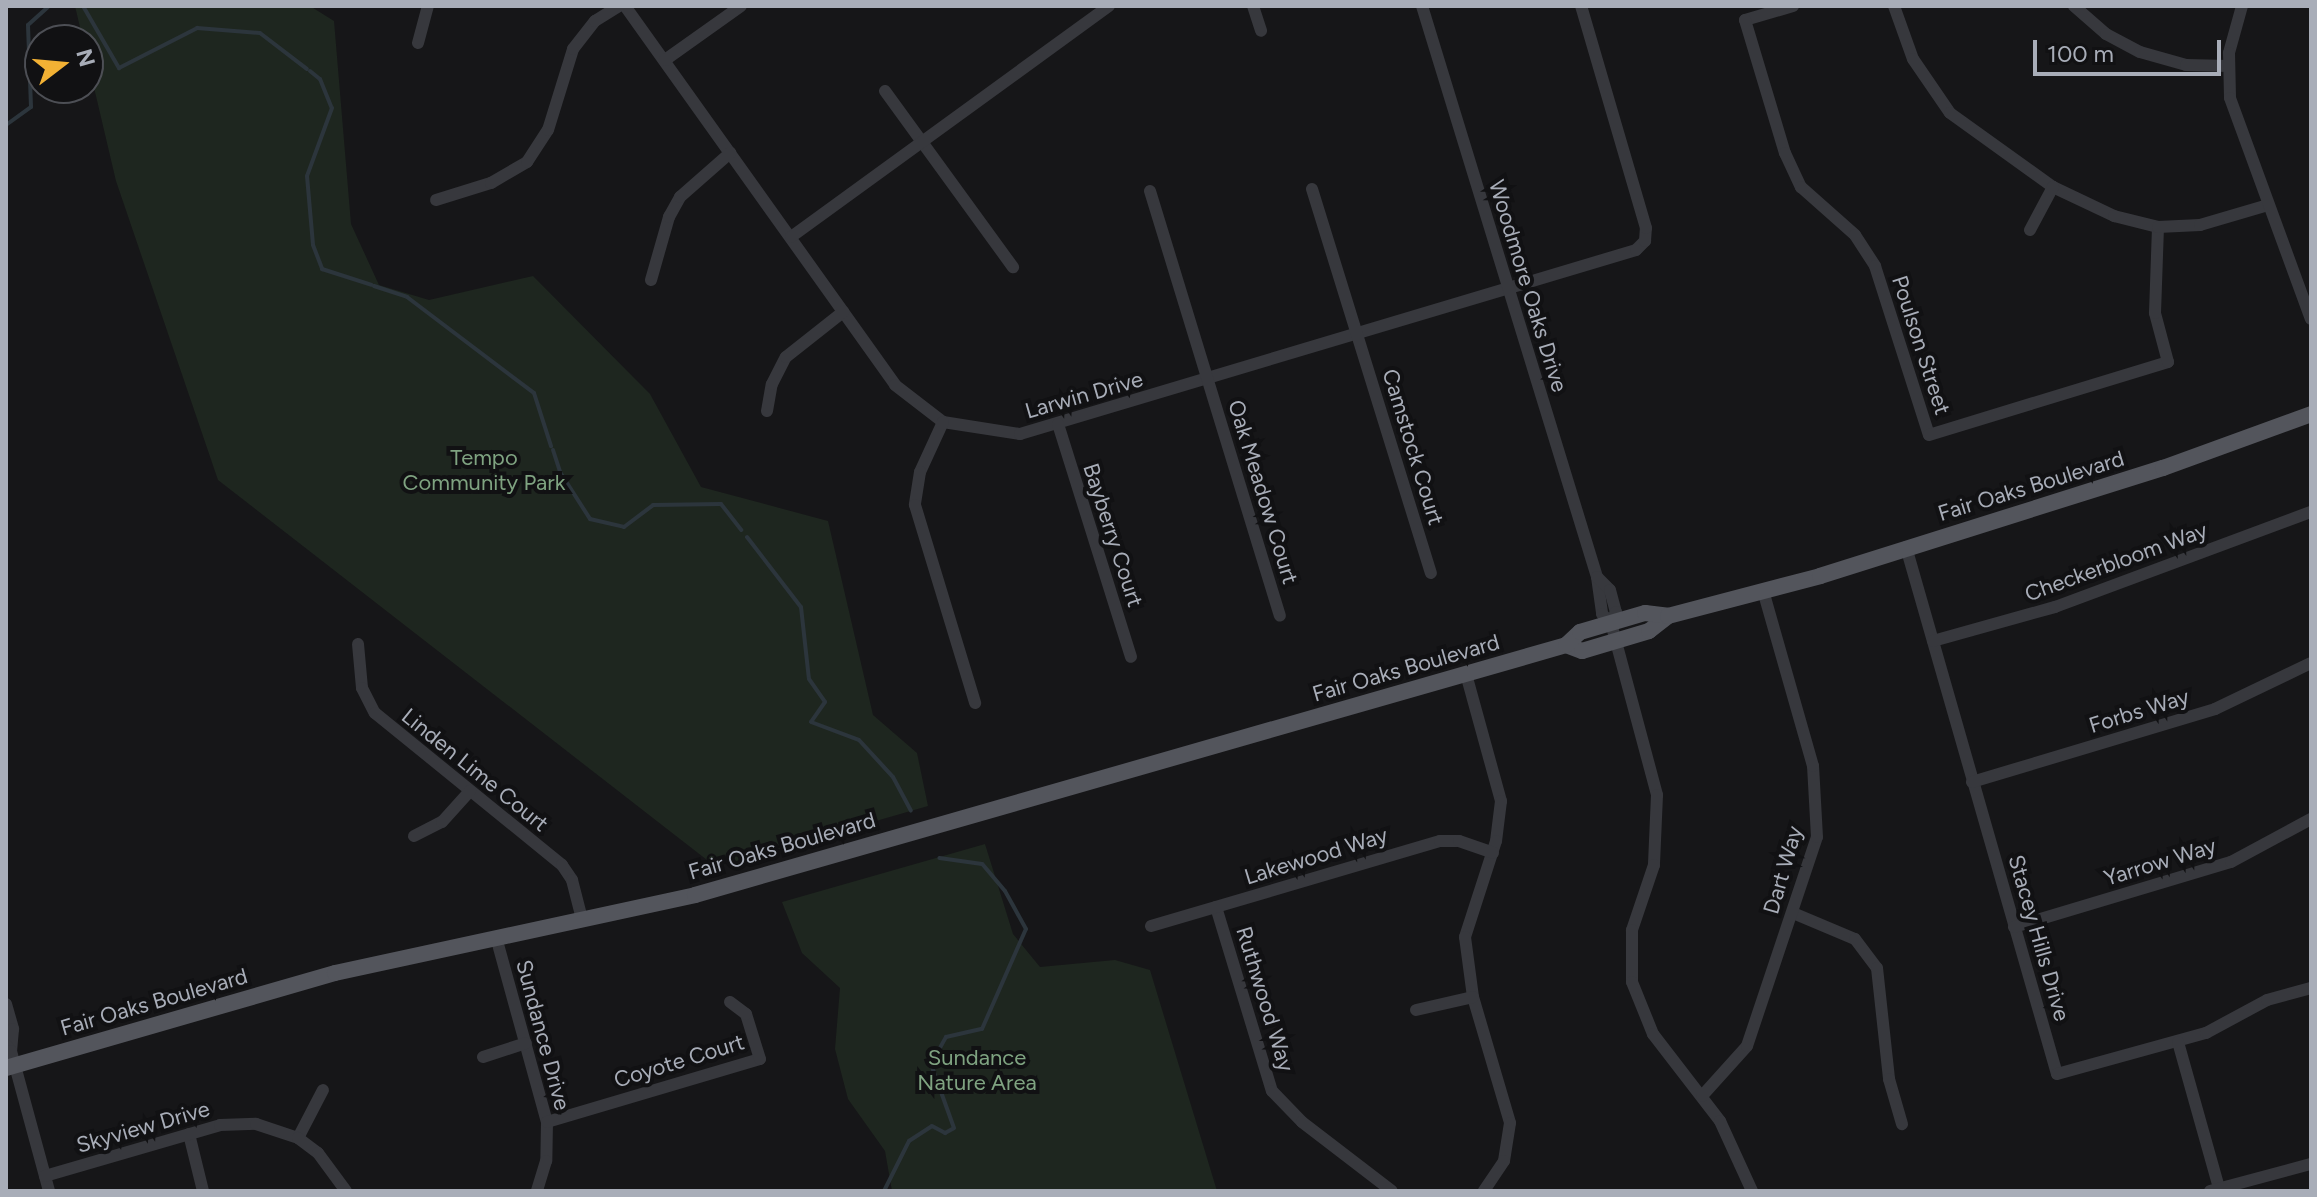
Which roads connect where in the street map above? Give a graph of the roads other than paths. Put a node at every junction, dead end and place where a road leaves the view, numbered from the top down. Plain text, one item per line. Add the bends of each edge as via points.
1 (428, 6) edge
2 (622, 6) edge
3 (741, 6) edge
4 (1109, 6) edge
5 (1253, 6) edge
6 (1422, 6) edge
7 (1581, 6) edge
8 (1793, 6) edge
9 (1894, 6) edge
10 (2074, 6) edge
11 (2242, 6) edge
12 (1261, 31) dead end
13 (418, 43) dead end
14 (665, 60) junction
15 (2229, 66) junction
16 (885, 91) dead end
17 (923, 141) junction
18 (730, 153) junction
19 (2053, 187) junction
20 (1312, 189) dead end
21 (1150, 191) dead end
22 (436, 200) dead end
23 (2268, 205) junction
24 (2158, 227) junction
25 (2030, 230) dead end
26 (791, 237) junction
27 (1013, 267) dead end
28 (651, 280) dead end
29 (1506, 286) junction
30 (843, 312) junction
31 (2310, 314) edge
32 (1357, 334) junction
33 (1209, 380) junction
34 (767, 411) dead end
35 (2311, 414) edge
36 (943, 422) junction
37 (1058, 424) junction
38 (2311, 512) edge
39 (1906, 547) junction
40 (1431, 573) dead end
41 (1763, 591) junction
42 (1280, 616) dead end
43 (1668, 616) junction
44 (1611, 623) junction
45 (1616, 641) junction
46 (1933, 641) junction
47 (358, 644) dead end
48 (1566, 645) junction
49 (1131, 657) dead end
50 (2311, 663) edge
51 (1466, 674) junction
52 (975, 703) dead end
53 (1972, 782) junction
54 (470, 791) junction
55 (2311, 819) edge
56 (414, 836) dead end
57 (1493, 853) junction
58 (1216, 907) junction
59 (1793, 913) junction
60 (582, 919) junction
61 (1151, 926) dead end
62 (2014, 927) junction
63 (496, 937) junction
64 (2311, 988) edge
65 (1473, 997) junction
66 (730, 1002) dead end
67 (6, 1006) edge
68 (1416, 1010) dead end
69 (2178, 1042) junction
70 (526, 1043) junction
71 (483, 1057) dead end
72 (10, 1058) edge
73 (323, 1090) dead end
74 (1702, 1096) junction
75 (547, 1122) junction
76 (1902, 1124) dead end
77 (189, 1134) junction
78 (298, 1138) junction
79 (2311, 1164) edge
80 (45, 1176) junction
81 (2214, 1190) edge
82 (49, 1191) edge
83 (203, 1191) edge
84 (346, 1191) edge
85 (537, 1191) edge
86 (1392, 1191) edge
87 (1484, 1191) edge
88 (1752, 1191) edge

1 - 13 street
2 - 14 street, Larwin Drive
2 - 22 street via 595,21 573,49 548,130 527,162 501,179
3 - 14 street
4 - 17 street
5 - 12 street
6 - 29 street, Woodmore Oaks Drive
7 - 29 street, Larwin Drive via 1646,228 1645,241 1636,250
8 - 24 street, Poulson Street via 1745,20 1785,153 1801,187 1855,235 1875,266 1929,435 2168,362 2155,313
9 - 19 street via 1913,59 1950,113
10 - 15 street via 2106,34 2140,52 2186,65
11 - 15 street
14 - 18 street, Larwin Drive
15 - 23 street via 2237,124
16 - 17 street
17 - 26 street
17 - 27 street
18 - 26 street, Larwin Drive
18 - 28 street via 680,197
19 - 24 street via 2114,216
19 - 25 street
20 - 32 street, Camstock Court
21 - 33 street, Oak Meadow Court
23 - 24 street via 2200,225
23 - 31 street
26 - 30 street, Larwin Drive
29 - 32 street, Larwin Drive
29 - 44 street, Woodmore Oaks Drive via 1597,577 1602,614
30 - 34 street via 786,357 772,384
30 - 36 street, Larwin Drive via 895,385
32 - 33 street, Larwin Drive
32 - 40 street, Camstock Court
33 - 37 street, Larwin Drive
33 - 42 street, Oak Meadow Court
35 - 39 main road, Fair Oaks Boulevard via 2150,472
36 - 37 street, Larwin Drive via 1020,434
36 - 52 street via 920,472 915,505
37 - 49 street, Bayberry Court
38 - 46 street, Checkerbloom Way via 2055,607
39 - 41 main road, Fair Oaks Boulevard
39 - 46 street, Stacey Hills Drive
41 - 43 main road, Fair Oaks Boulevard
41 - 59 street, Dart Way via 1817,788 1817,837
43 - 44 main road, Fair Oaks Boulevard via 1645,613
43 - 45 main road, Fair Oaks Boulevard via 1649,631
44 - 45 street, Woodmore Oaks Drive
44 - 48 main road, Fair Oaks Boulevard via 1580,632
45 - 48 main road, Fair Oaks Boulevard via 1582,651
45 - 74 street, Woodmore Oaks Drive via 1649,751 1659,819 1654,865 1632,930 1632,982 1653,1034
46 - 53 street, Stacey Hills Drive
47 - 54 street, Linden Lime Court via 362,688 375,713
48 - 51 main road, Fair Oaks Boulevard
50 - 53 street, Forbs Way via 2215,709
51 - 57 street via 1501,801
51 - 60 main road, Fair Oaks Boulevard via 695,895
53 - 62 street, Stacey Hills Drive
54 - 56 street via 442,822
54 - 60 street, Linden Lime Court via 562,865 572,880
55 - 62 street, Yarrow Way via 2231,862
57 - 58 street, Lakewood Way via 1440,841
57 - 65 street via 1465,937
58 - 61 street, Lakewood Way
58 - 86 street, Ruthwood Way via 1272,1091 1302,1122
59 - 74 street, Dart Way via 1747,1046
59 - 76 street via 1855,939 1877,968 1889,1079
60 - 63 main road, Fair Oaks Boulevard
62 - 69 street, Stacey Hills Drive via 2057,1074
63 - 70 street, Sundance Drive
63 - 72 main road, Fair Oaks Boulevard
64 - 69 street via 2267,1000
65 - 68 street
65 - 87 street via 1510,1123 1504,1161
66 - 75 street, Coyote Court via 746,1014 760,1059
67 - 72 street via 13,1029
69 - 81 street
70 - 71 street
70 - 75 street, Sundance Drive
72 - 80 street
73 - 78 street
74 - 88 street, Woodmore Oaks Drive via 1735,1150
75 - 85 street, Sundance Drive via 546,1161
77 - 78 street, Skyview Drive via 220,1125 256,1124
77 - 80 street, Skyview Drive
77 - 83 street
78 - 84 street, Skyview Drive via 332,1167
79 - 81 street
80 - 82 street

